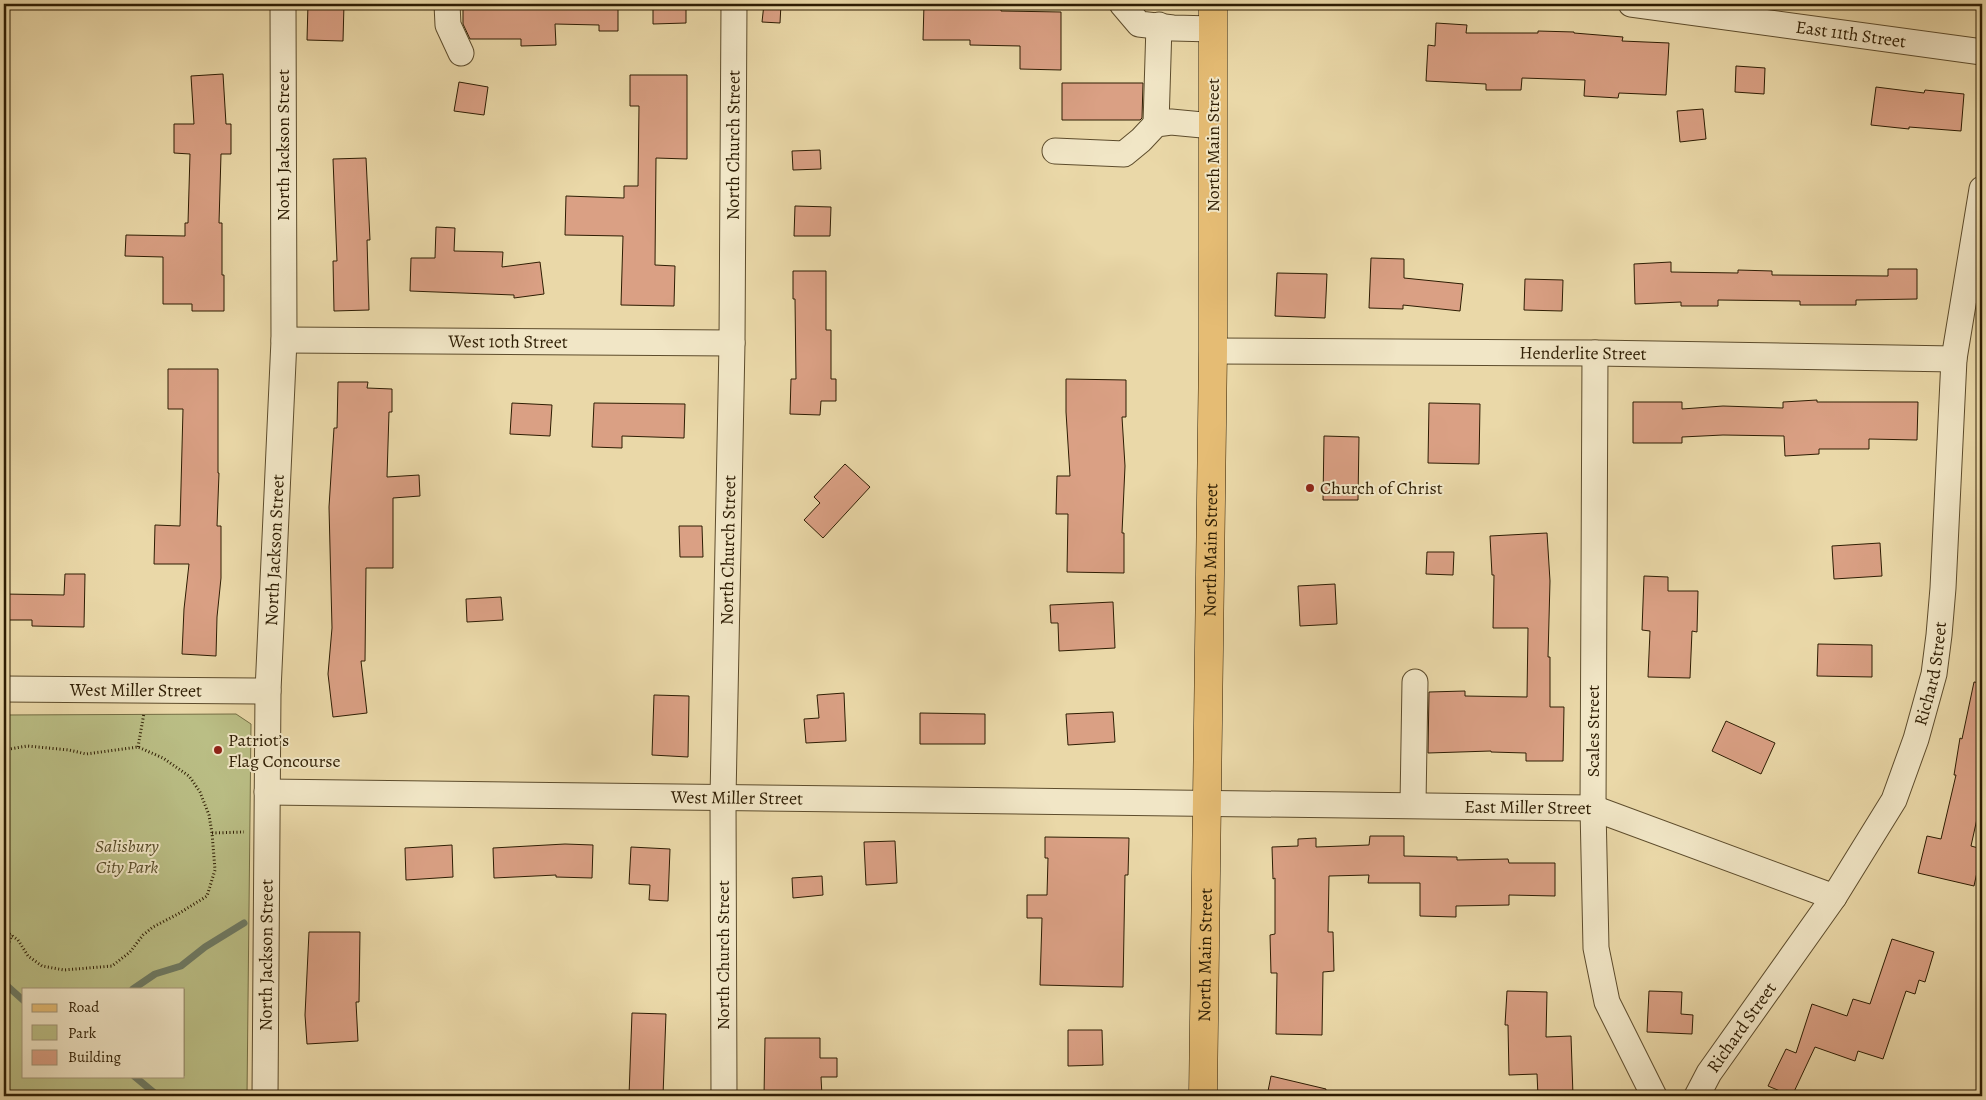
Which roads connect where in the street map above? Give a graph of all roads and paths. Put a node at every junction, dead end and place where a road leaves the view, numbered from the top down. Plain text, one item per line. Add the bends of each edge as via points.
1 (283, 4) edge
2 (447, 4) edge
3 (734, 4) edge
4 (1122, 4) edge
5 (1631, 4) edge
6 (1684, 7) edge
7 (1213, 16) edge
8 (1159, 26) junction
9 (1982, 52) edge
10 (461, 53) dead end
11 (1156, 124) junction
12 (1213, 126) junction
13 (1055, 151) dead end
14 (1982, 189) edge
15 (284, 340) junction
16 (732, 343) junction
17 (1213, 350) junction
18 (1595, 353) junction
19 (1954, 359) junction
20 (1415, 682) dead end
21 (4, 689) edge
22 (268, 691) junction
23 (144, 712) dead end
24 (138, 748) junction
25 (4, 750) edge
26 (267, 792) junction
27 (723, 798) junction
28 (1206, 802) junction
29 (1413, 804) junction
30 (1593, 808) junction
31 (248, 832) dead end
32 (212, 833) junction
33 (1834, 897) junction
34 (4, 930) edge
35 (12, 935) junction
36 (4, 955) edge
37 (264, 1096) edge
38 (724, 1096) edge
39 (1203, 1096) edge
40 (1654, 1096) edge
41 (1697, 1096) edge

1 - 15 street, North Jackson Street
2 - 10 street via 448,26
3 - 16 street, North Church Street
4 - 8 street via 1139,24
5 - 6 street, East 11th Street
6 - 9 street, East 11th Street
7 - 8 street via 1173,28
7 - 12 main road, North Main Street
8 - 11 street
11 - 12 street via 1171,122
11 - 13 street via 1124,154
12 - 17 main road, North Main Street
14 - 19 street, Richard Street
15 - 16 street, West 10th Street
15 - 22 street, North Jackson Street
16 - 27 street, North Church Street
17 - 18 street, Henderlite Street
17 - 28 main road, North Main Street
18 - 19 street, Henderlite Street
18 - 30 street, Scales Street
19 - 33 street, Richard Street via 1943,588 1934,674 1916,739 1894,800
20 - 29 street
21 - 22 street, West Miller Street
22 - 26 street, North Jackson Street
23 - 24 path
24 - 25 path via 86,754 27,746
24 - 32 path via 163,758 189,776 200,792
26 - 27 street, West Miller Street
26 - 37 street, North Jackson Street
27 - 28 street, West Miller Street
27 - 38 street, North Church Street
28 - 29 street, East Miller Street
28 - 39 main road, North Main Street
29 - 30 street, East Miller Street
30 - 33 street, East Miller Street
30 - 40 street, Scales Street via 1596,948 1607,1002
31 - 32 path
32 - 35 path via 215,870 207,896 153,926 130,952 112,966 64,970 42,966 28,956
33 - 41 street, Richard Street via 1709,1073
34 - 35 path
35 - 36 path

